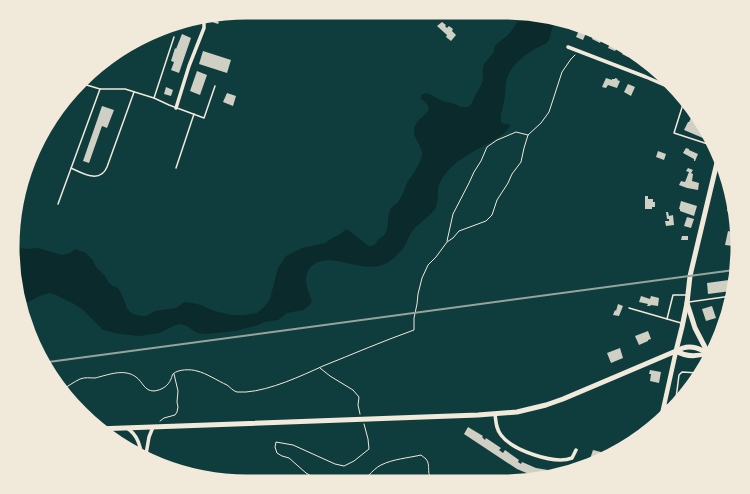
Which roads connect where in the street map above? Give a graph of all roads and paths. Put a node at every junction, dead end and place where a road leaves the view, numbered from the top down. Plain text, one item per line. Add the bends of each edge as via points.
1 (204, 21) edge
2 (174, 37) dead end
3 (568, 47) dead end
4 (579, 52) junction
5 (84, 84) edge
6 (215, 86) dead end
7 (669, 87) edge
8 (100, 89) junction
9 (134, 92) junction
10 (154, 98) junction
11 (683, 104) edge
12 (176, 108) junction
13 (194, 114) junction
14 (528, 135) junction
15 (709, 144) edge
16 (717, 163) edge
17 (71, 168) junction
18 (176, 168) dead end
19 (58, 204) dead end
20 (446, 242) junction
21 (688, 295) junction
22 (728, 296) edge
23 (687, 302) junction
24 (629, 308) dead end
25 (668, 319) junction
26 (682, 323) junction
27 (676, 351) junction
28 (707, 352) edge
29 (707, 353) edge
30 (706, 354) edge
31 (320, 368) junction
32 (695, 373) edge
33 (173, 374) junction
34 (66, 388) edge
35 (677, 398) edge
36 (664, 405) junction
37 (670, 406) edge
38 (662, 413) edge
39 (495, 414) junction
40 (362, 419) junction
41 (155, 426) junction
42 (127, 427) junction
43 (106, 428) edge
44 (576, 450) dead end
45 (141, 451) edge
46 (145, 453) edge
47 (313, 477) edge
48 (367, 477) edge
49 (429, 477) edge

1 - 12 street via 204,28
2 - 10 lane
3 - 4 street
4 - 7 street
4 - 14 path via 562,72 549,112
5 - 8 lane
6 - 13 lane via 204,118
8 - 9 lane
8 - 17 lane
9 - 10 lane
9 - 17 lane via 103,174 93,176
10 - 12 lane
11 - 15 lane via 674,133
12 - 13 lane
13 - 18 lane
14 - 20 path via 521,162 497,200 492,215 486,221 459,231
14 - 20 path via 516,132 487,147 453,214
16 - 21 main road via 690,276
17 - 19 lane
20 - 31 path via 428,265 422,278 414,330
21 - 23 main road
21 - 25 lane via 673,295
22 - 23 lane
23 - 26 main road
23 - 28 main road via 695,328
24 - 25 lane
25 - 26 lane
26 - 27 main road
27 - 29 main road via 689,347
27 - 30 main road via 684,355
27 - 36 street
27 - 39 main road via 554,402 524,411
31 - 33 path via 256,391 245,392 236,392 196,370 182,370
31 - 40 path via 358,397
32 - 35 lane via 679,374
33 - 34 path via 168,384 154,391 144,387 137,377 123,372 82,378
33 - 41 path via 178,392 177,412
36 - 37 lane
36 - 38 street
39 - 40 main road
39 - 44 street via 497,428 502,437 531,454 542,458 566,460 572,458
40 - 41 main road
40 - 47 path via 369,449 354,462 344,466 293,445 276,442 277,453 294,460
41 - 42 main road
41 - 46 street via 151,431
42 - 43 main road
42 - 45 street via 134,433
48 - 49 path via 382,464 421,456 426,459

